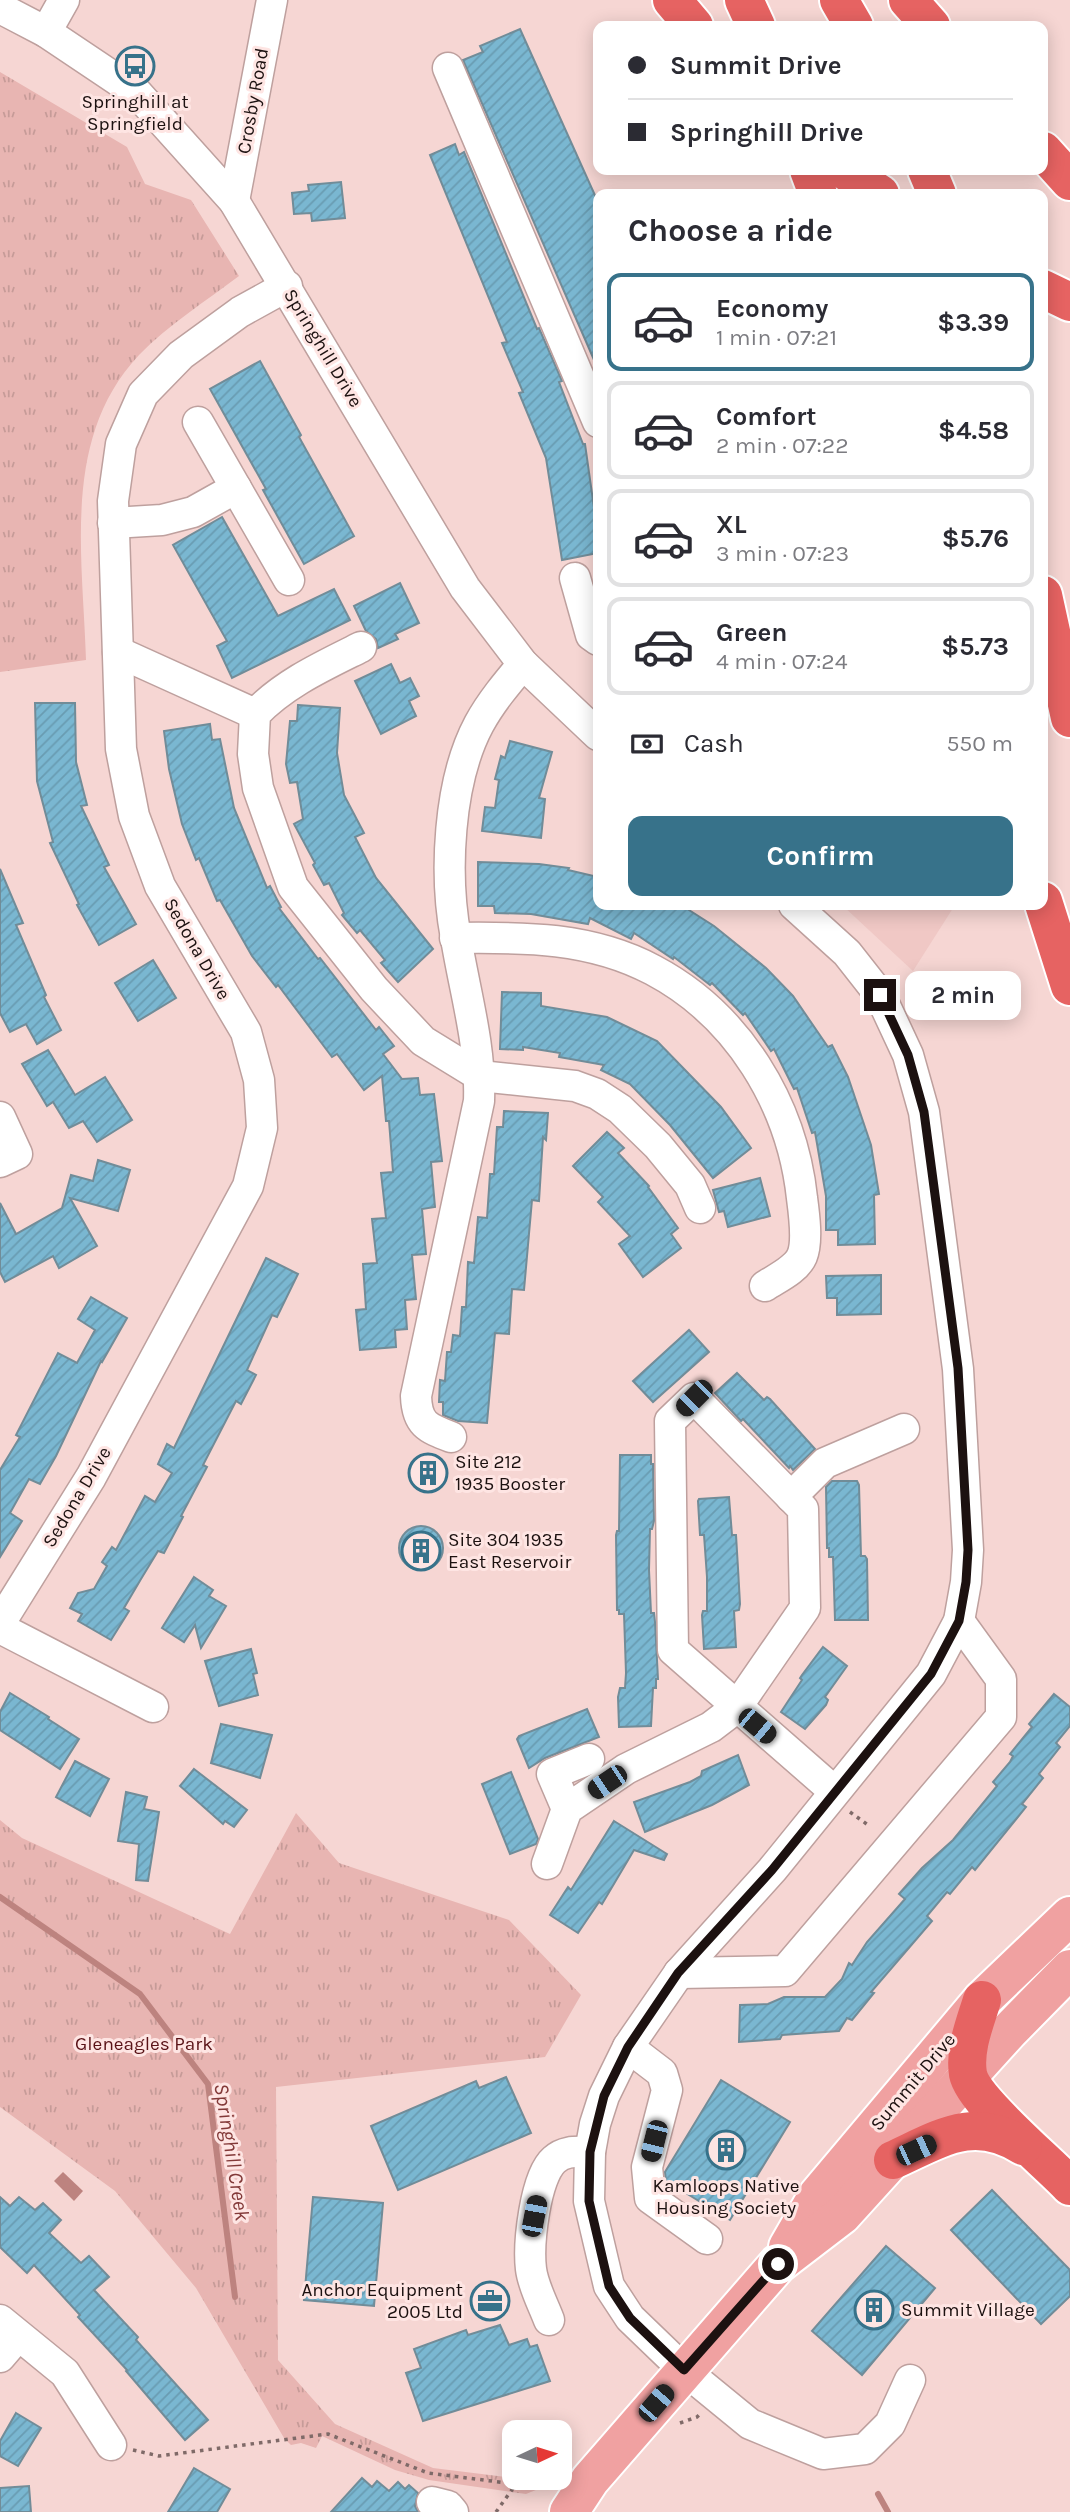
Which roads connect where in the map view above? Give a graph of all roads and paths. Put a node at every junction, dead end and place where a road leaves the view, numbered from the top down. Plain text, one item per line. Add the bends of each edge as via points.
1 (64, 0) edge
2 (271, 0) edge
3 (672, 0) edge
4 (744, 0) edge
5 (839, 0) edge
6 (908, 0) edge
7 (0, 8) edge
8 (690, 21) edge
9 (753, 21) edge
10 (851, 21) edge
11 (927, 21) edge
12 (46, 32) junction
13 (448, 68) dead end
14 (1048, 157) edge
15 (852, 175) edge
16 (1070, 181) edge
17 (872, 189) edge
18 (234, 201) junction
19 (286, 286) junction
20 (1048, 291) edge
21 (1070, 302) edge
22 (593, 410) edge
23 (198, 422) dead end
24 (236, 488) junction
25 (113, 523) junction
26 (575, 578) dead end
27 (289, 579) dead end
28 (1048, 618) edge
29 (593, 636) edge
30 (361, 647) dead end
31 (118, 652) junction
32 (523, 664) junction
33 (255, 714) junction
34 (1070, 718) edge
35 (593, 730) edge
36 (800, 910) edge
37 (1046, 910) edge
38 (455, 937) junction
39 (1070, 986) edge
40 (480, 1076) junction
41 (0, 1117) edge
42 (0, 1162) edge
43 (700, 1208) dead end
44 (765, 1286) dead end
45 (904, 1429) dead end
46 (451, 1437) dead end
47 (791, 1497) junction
48 (959, 1621) junction
49 (0, 1623) edge
50 (0, 1628) edge
51 (153, 1707) dead end
52 (736, 1707) junction
53 (589, 1759) dead end
54 (843, 1802) junction
55 (567, 1809) junction
56 (868, 1825) dead end
57 (547, 1864) dead end
58 (1070, 1916) edge
59 (1070, 1969) edge
60 (678, 1973) junction
61 (982, 2000) junction
62 (628, 2047) junction
63 (968, 2075) junction
64 (590, 2152) junction
65 (1034, 2152) junction
66 (893, 2160) junction
67 (1070, 2186) edge
68 (707, 2239) dead end
69 (778, 2264) junction
70 (549, 2320) dead end
71 (6, 2338) edge
72 (684, 2370) junction
73 (910, 2380) dead end
74 (706, 2406) dead end
75 (672, 2421) dead end
76 (111, 2445) joint
77 (502, 2482) edge
78 (512, 2490) edge
79 (496, 2512) edge
80 (569, 2512) edge

1 - 12 street
2 - 18 street, Crosby Road
3 - 8 highway
4 - 9 highway
5 - 10 highway
6 - 11 highway
7 - 12 street, Springhill Drive
12 - 18 street, Springhill Drive via 137,93
13 - 22 street
14 - 16 highway
15 - 17 highway
18 - 19 street, Springhill Drive
19 - 25 street, Sedona Drive via 240,312 181,355 143,394 121,444
19 - 32 street, Springhill Drive via 465,588
20 - 21 highway
23 - 24 street
24 - 25 street via 192,512 162,520
24 - 27 street
25 - 31 street, Sedona Drive
26 - 29 street
28 - 34 highway
30 - 33 street via 301,677
31 - 33 street
31 - 49 street, Sedona Drive via 121,749 134,816 160,886 246,1032 260,1080 262,1128 248,1186 91,1477
32 - 35 street, Springhill Drive
32 - 38 street via 478,727 462,771 452,826 449,886
33 - 40 street via 253,754 258,788 293,887 374,989 423,1041
36 - 48 street via 847,953 880,995 908,1055 924,1112 958,1368 968,1550
37 - 39 highway
38 - 40 street
38 - 44 street via 556,940 615,953 654,971 721,1021 747,1051 770,1089 788,1129 800,1178 803,1255 794,1267
40 - 43 street via 550,1082 597,1094 620,1109 657,1146 690,1185
40 - 46 street via 479,1101 416,1396 421,1420
41 - 42 street via 17,1154
45 - 47 street via 825,1463
47 - 52 street via 803,1509 805,1608
47 - 52 street via 694,1398 670,1421 673,1650
48 - 54 street via 931,1674
48 - 60 street via 1001,1679 1001,1717 785,1971
50 - 51 street
52 - 54 street
52 - 55 street via 711,1727 626,1769
53 - 55 street via 552,1774
54 - 56 path
54 - 60 street via 772,1870
55 - 57 street
58 - 61 main road, Summit Drive
59 - 63 main road, Summit Drive
60 - 62 street
61 - 63 highway via 969,2039
61 - 69 main road, Summit Drive via 818,2195
62 - 64 street via 604,2096
62 - 68 street via 662,2073 667,2090 647,2167 650,2198
63 - 65 highway via 983,2099
63 - 66 main road, Summit Drive
64 - 70 street via 567,2152 555,2158 538,2197 531,2270
64 - 72 street via 589,2201 609,2286 630,2318
65 - 66 highway via 1009,2137 972,2129
65 - 67 highway
66 - 69 main road, Summit Drive via 842,2215
69 - 72 main road, Summit Drive
71 - 76 street via 65,2373
72 - 73 street via 750,2424 823,2454 865,2449 890,2424
72 - 80 main road, Summit Drive via 590,2480
74 - 75 path via 696,2417
76 - 77 path via 159,2456 328,2434 428,2473
78 - 79 path

